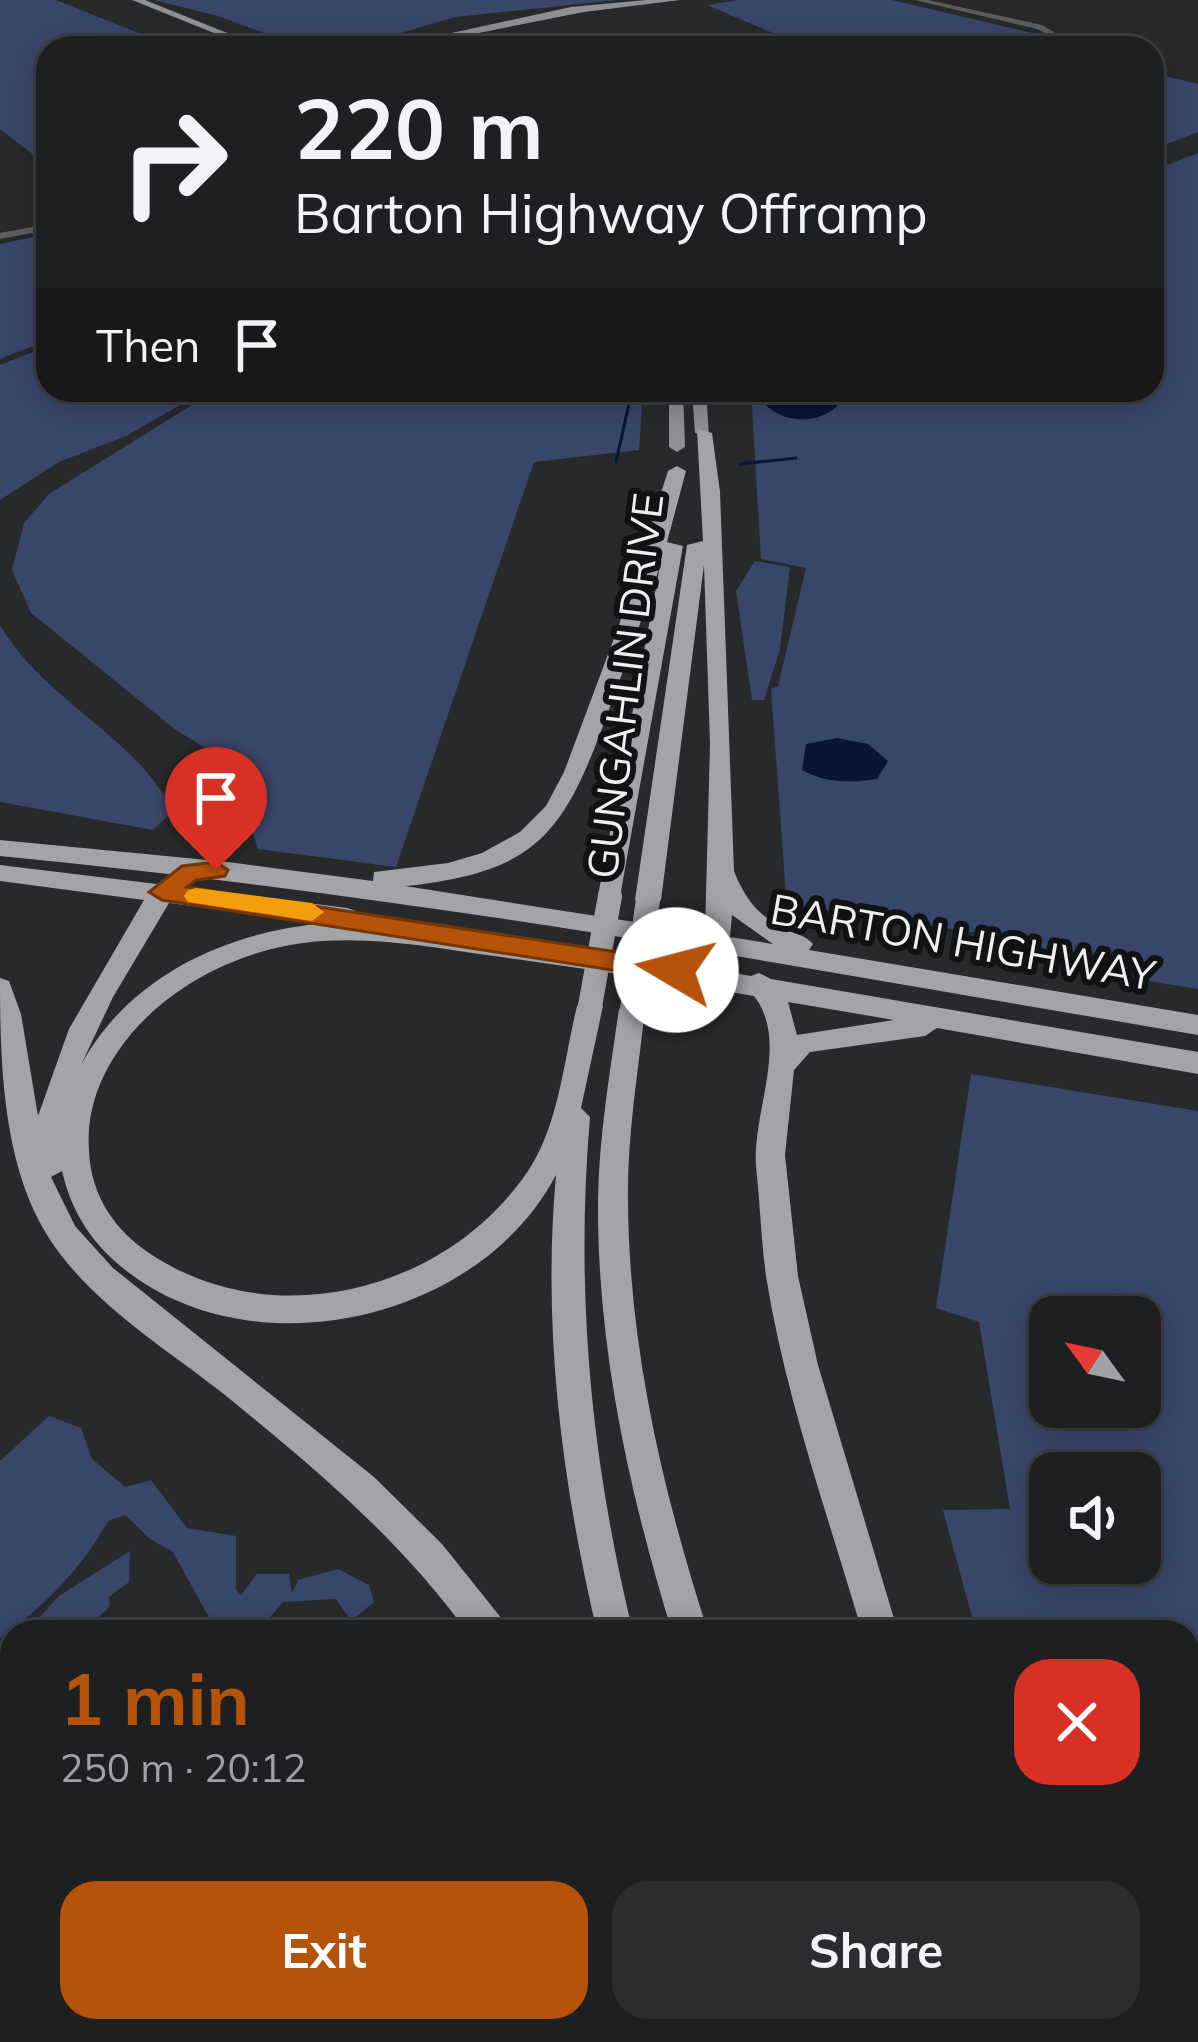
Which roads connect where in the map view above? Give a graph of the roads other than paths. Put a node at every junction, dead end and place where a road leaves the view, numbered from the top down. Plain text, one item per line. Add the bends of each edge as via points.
1 (116, 0) edge
2 (137, 0) edge
3 (675, 0) edge
4 (919, 0) edge
5 (583, 9) junction
6 (491, 17) junction
7 (466, 22) junction
8 (507, 25) junction
9 (480, 30) junction
10 (208, 36) edge
11 (229, 36) edge
12 (417, 36) edge
13 (449, 36) edge
14 (1058, 36) edge
15 (36, 229) edge
16 (0, 236) edge
17 (676, 402) edge
18 (700, 402) edge
19 (703, 433) junction
20 (677, 459) junction
21 (0, 848) edge
22 (722, 863) junction
23 (216, 870) junction
24 (0, 873) edge
25 (277, 878) junction
26 (162, 892) junction
27 (714, 948) junction
28 (573, 955) junction
29 (667, 971) junction
30 (762, 987) junction
31 (0, 988) edge
32 (590, 1006) junction
33 (1198, 1022) edge
34 (972, 1024) junction
35 (1198, 1063) edge
36 (777, 1078) junction
37 (68, 1240) junction
38 (480, 1620) edge
39 (612, 1620) edge
40 (687, 1620) edge
41 (876, 1620) edge

1 - 10 main road
2 - 11 main road
3 - 5 main road
4 - 14 street
5 - 6 main road
5 - 8 main road
6 - 7 main road
6 - 8 main road
7 - 9 main road
7 - 12 main road
8 - 9 main road
9 - 13 main road
15 - 16 street
17 - 20 main road, GUNGAHLIN DRIVE
18 - 19 main road, GUNGAHLIN DRIVE
19 - 22 highway via 712,492
19 - 40 highway, GUNGAHLIN DRIVE, bridge via 691,612 632,1009 613,1199 634,1430
20 - 25 highway via 647,581 568,789 545,822 494,856 436,874
20 - 32 highway, GUNGAHLIN DRIVE, bridge via 672,550
21 - 23 highway
22 - 27 highway
22 - 33 highway via 738,907 788,940
23 - 25 highway
23 - 26 highway via 190,872
24 - 26 highway, BARTON HIGHWAY
25 - 27 highway via 611,925
26 - 28 highway, BARTON HIGHWAY
26 - 37 highway via 54,1102 48,1155
27 - 29 highway via 697,965
27 - 30 highway
27 - 33 highway, BARTON HIGHWAY
28 - 29 highway, BARTON HIGHWAY
28 - 32 highway via 337,930 259,943 197,968 130,1017 91,1070 74,1122 83,1196 136,1263 217,1302 303,1310 404,1288 482,1245 529,1196 555,1144
29 - 30 highway, BARTON HIGHWAY
30 - 34 highway, BARTON HIGHWAY
30 - 36 highway via 784,1025
31 - 37 highway via 39,1182
32 - 39 highway, GUNGAHLIN DRIVE via 567,1199 568,1336 587,1527
34 - 35 highway, BARTON HIGHWAY
34 - 36 highway via 804,1043
36 - 41 highway via 771,1183 782,1276
37 - 38 highway via 114,1288 384,1505

